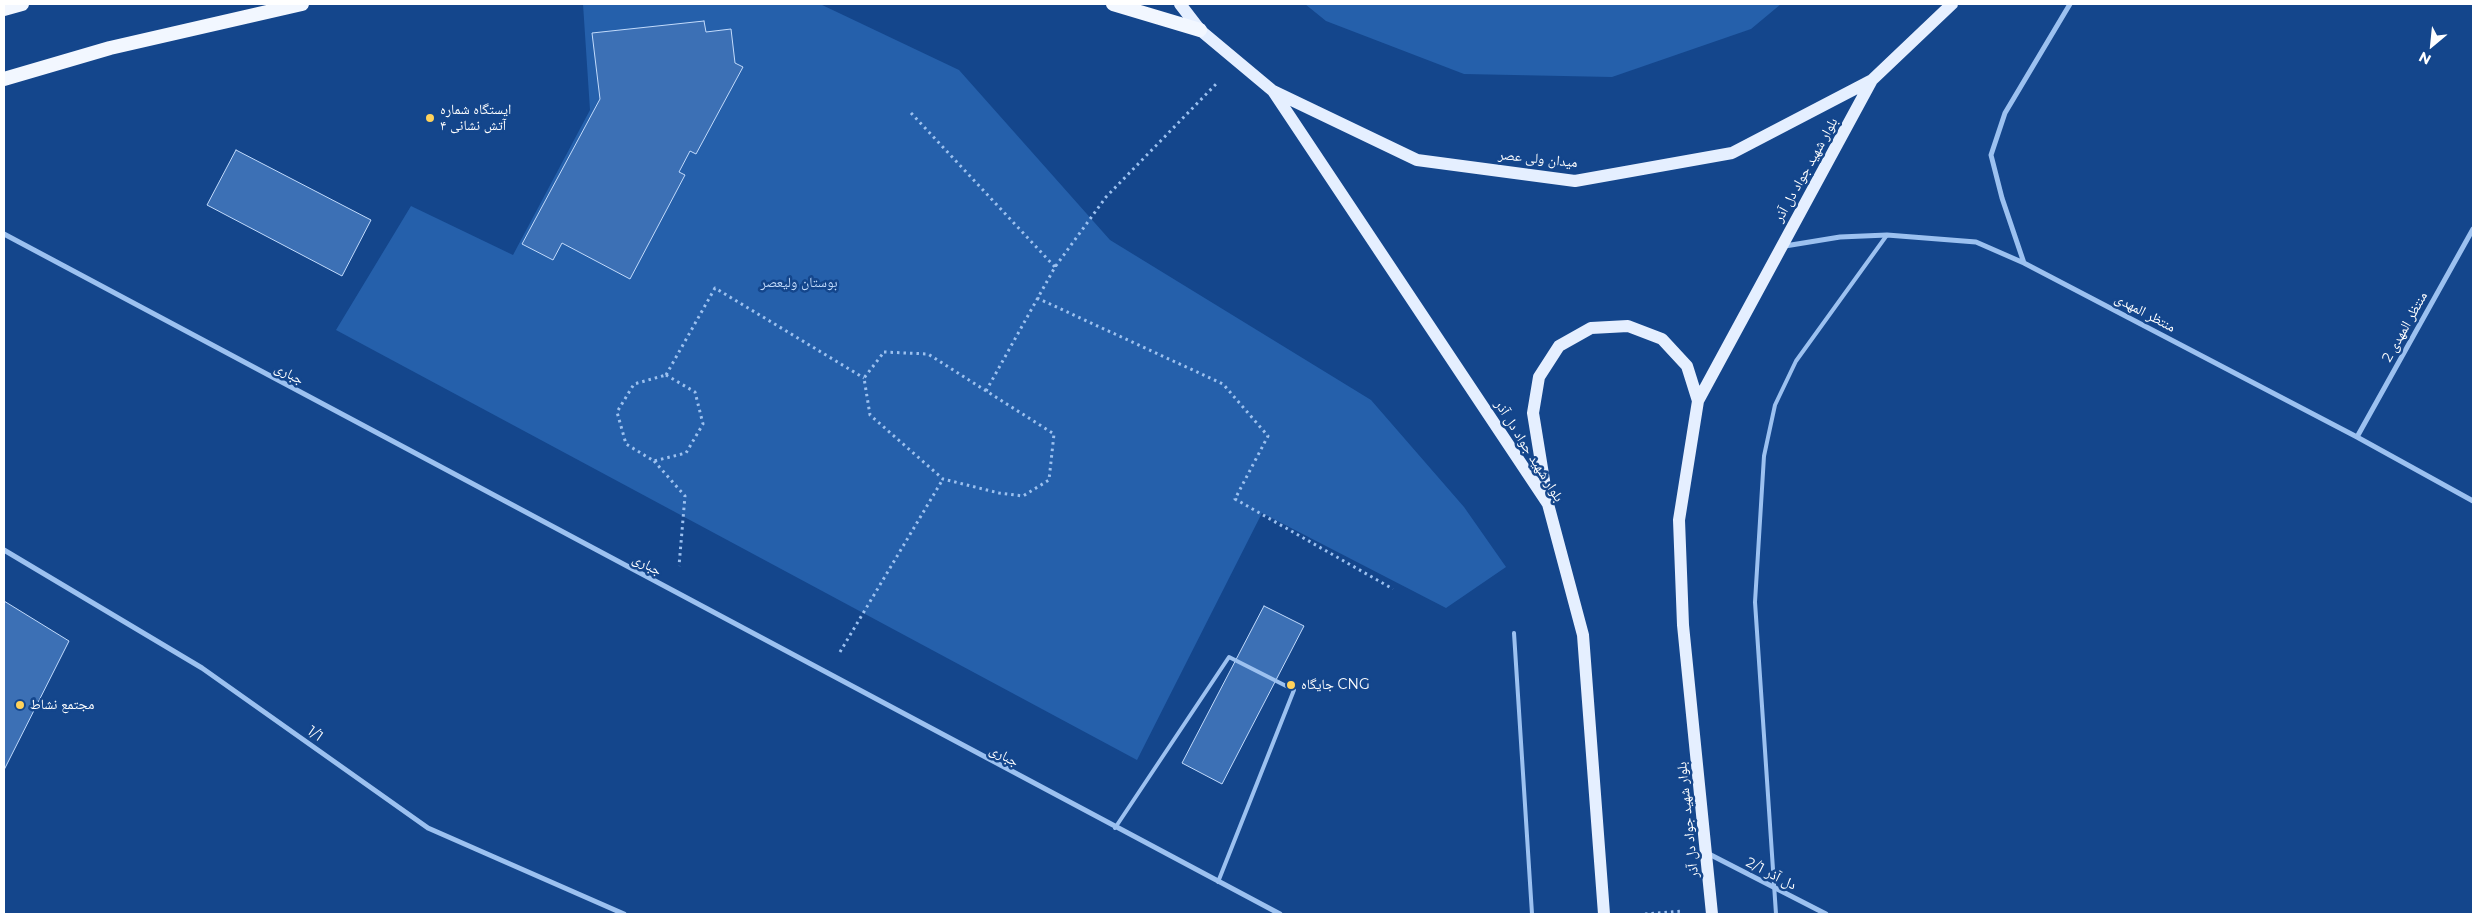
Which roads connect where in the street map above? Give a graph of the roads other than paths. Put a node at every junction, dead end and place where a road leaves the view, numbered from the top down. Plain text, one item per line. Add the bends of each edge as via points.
1 (22, 4) edge
2 (302, 4) edge
3 (1113, 4) edge
4 (1180, 4) edge
5 (1952, 4) edge
6 (2070, 4) edge
7 (4, 9) edge
8 (1200, 30) junction
9 (4, 79) edge
10 (1872, 80) junction
11 (1273, 91) junction
12 (2473, 229) edge
13 (4, 234) edge
14 (1887, 235) junction
15 (1782, 246) junction
16 (2024, 263) junction
17 (1698, 401) junction
18 (2357, 437) junction
19 (2473, 501) edge
20 (1548, 504) junction
21 (4, 550) edge
22 (1514, 633) dead end
23 (1115, 828) junction
24 (1706, 853) junction
25 (1218, 882) junction
26 (1773, 887) junction
27 (1712, 911) edge
28 (624, 914) edge
29 (1280, 914) edge
30 (1532, 914) edge
31 (1604, 914) edge
32 (1776, 914) edge
33 (1826, 914) edge

1 - 7 highway
2 - 9 highway via 110,48
3 - 8 highway
4 - 8 main road, میدان ولی عصر
5 - 10 main road, میدان ولی عصر
6 - 16 street via 2004,113 1991,155
8 - 11 main road, میدان ولی عصر
10 - 11 main road, میدان ولی عصر via 1732,153 1575,181 1417,160
10 - 15 main road, بلوار شهید جواد دل آذر
11 - 20 main road, بلوار شهید جواد دل آذر
12 - 18 street, منتظر المهدی 2
13 - 23 street, جباری
14 - 15 street, منتظر المهدی via 1840,236
14 - 16 street, منتظر المهدی via 1976,242
14 - 26 lane via 1796,361 1775,405 1764,456 1755,602
15 - 17 main road, بلوار شهید جواد دل آذر
16 - 18 street, منتظر المهدی
17 - 20 main road via 1688,366 1662,339 1628,326 1591,328 1559,346 1539,377 1533,413
17 - 24 main road, بلوار شهید جواد دل آذر via 1679,520 1683,625
18 - 19 street, منتظر المهدی
20 - 31 main road, بلوار شهید جواد دل آذر via 1583,635
21 - 28 street, 1/1 via 202,668 428,828
22 - 30 lane
23 - 25 street, جباری
23 - 25 lane via 1228,657 1294,690
24 - 26 street, دل آذر 2/1
24 - 27 main road, بلوار شهید جواد دل آذر
25 - 29 street, جباری
26 - 32 lane
26 - 33 street, دل آذر 2/1

